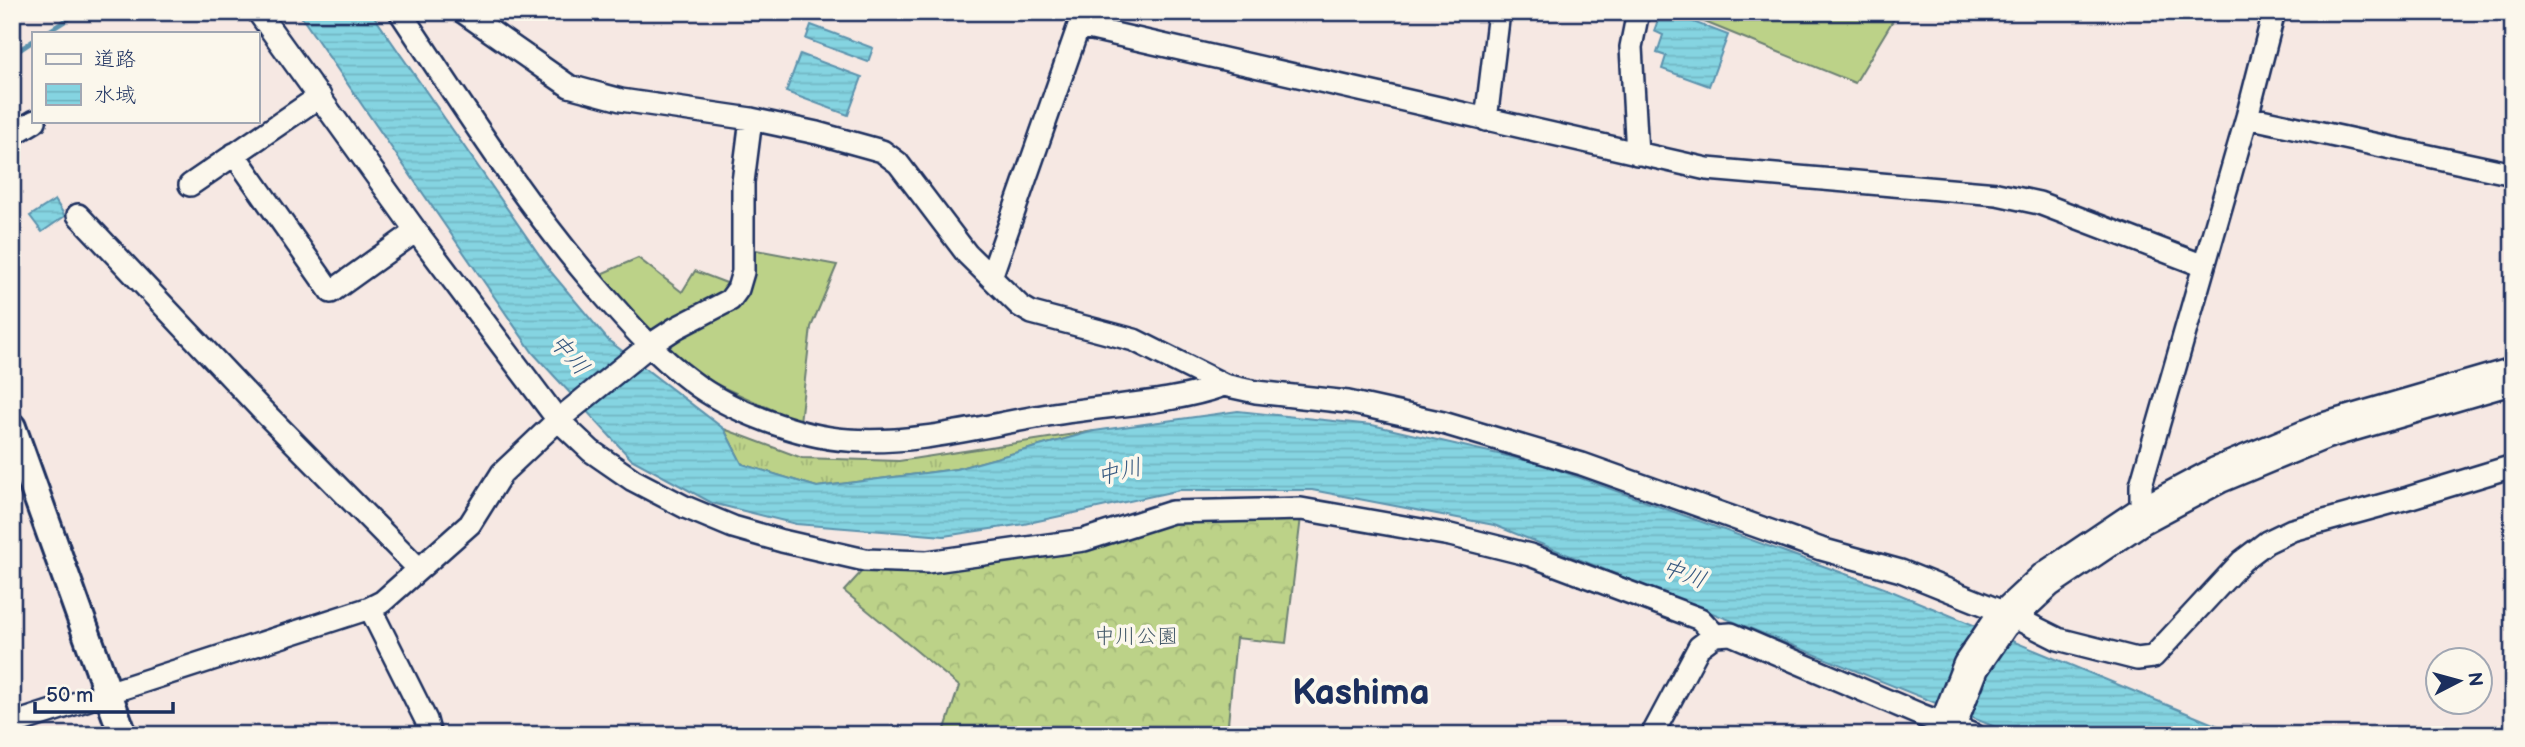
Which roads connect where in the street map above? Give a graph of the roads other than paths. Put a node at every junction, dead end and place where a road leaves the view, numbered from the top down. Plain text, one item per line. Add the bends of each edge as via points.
1 (258, 12) edge
2 (400, 12) edge
3 (463, 12) edge
4 (1499, 12) edge
5 (1637, 12) edge
6 (2274, 12) edge
7 (1082, 19) edge
8 (266, 40) edge
9 (320, 96) junction
10 (2247, 117) junction
11 (751, 119) junction
12 (1486, 120) junction
13 (33, 122) edge
14 (12, 130) edge
15 (234, 154) junction
16 (1637, 154) junction
17 (2513, 174) edge
18 (190, 185) dead end
19 (78, 215) dead end
20 (416, 231) junction
21 (2204, 266) junction
22 (991, 277) junction
23 (650, 345) junction
24 (2513, 376) edge
25 (1224, 385) junction
26 (558, 420) junction
27 (12, 427) edge
28 (2513, 466) edge
29 (2141, 516) junction
30 (418, 568) junction
31 (370, 608) junction
32 (2005, 618) junction
33 (1715, 635) junction
34 (108, 694) junction
35 (12, 724) edge
36 (1954, 728) edge
37 (123, 735) edge
38 (430, 735) edge
39 (1652, 735) edge

1 - 8 street
2 - 23 street via 561,246
3 - 11 street via 569,86 621,100
4 - 12 street
5 - 16 street via 1632,47
6 - 10 street
7 - 12 street
7 - 22 street
8 - 9 street
9 - 15 street
9 - 20 street
10 - 17 street
10 - 21 street
11 - 22 street via 882,151 898,163 967,254
11 - 23 street via 743,183 743,272 738,289 717,309
12 - 16 street
13 - 14 street via 15,133
15 - 18 street
15 - 20 street via 331,292
16 - 21 street via 1707,169 1997,194 2039,203
19 - 30 street
20 - 26 street
21 - 29 street via 2141,485
22 - 25 street via 1032,313 1134,340
23 - 25 street via 692,382 736,407 786,428 846,440 896,440 1200,394
23 - 26 street
24 - 29 highway via 2324,431 2218,475
25 - 32 street via 1256,393 1348,402 1468,430 1582,464 1821,549 1901,571
26 - 30 street via 502,473 470,524
26 - 33 street via 591,452 685,508 770,538 865,561 927,562 1084,540 1172,512 1301,509 1450,535 1530,555 1700,619
27 - 34 street
28 - 32 street via 2291,530 2266,542 2242,561 2152,657 2137,659 2058,639
29 - 32 highway via 2046,580
30 - 31 street
31 - 34 street
31 - 38 street
32 - 36 highway via 1971,666
33 - 36 street via 1731,634
33 - 39 street via 1699,647
34 - 35 street
34 - 37 street

